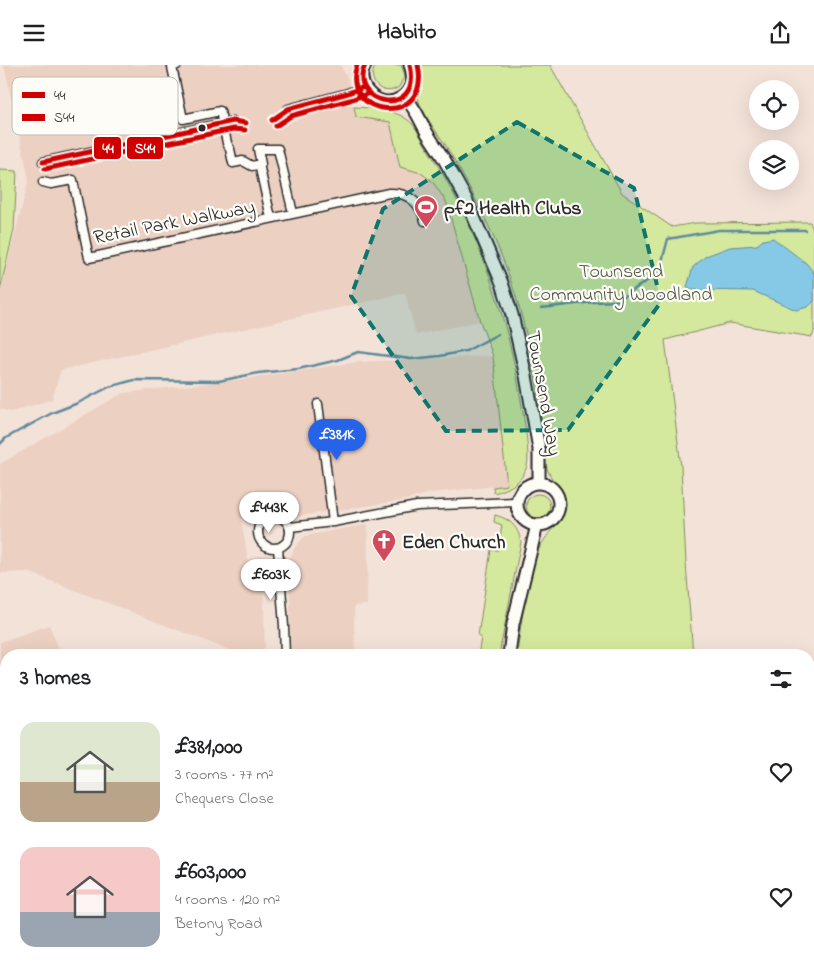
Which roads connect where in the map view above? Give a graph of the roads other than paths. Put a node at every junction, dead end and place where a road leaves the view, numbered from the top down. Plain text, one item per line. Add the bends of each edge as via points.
1 (177, 65) edge
2 (365, 65) edge
3 (410, 65) edge
4 (174, 77) edge
5 (364, 87) junction
6 (178, 95) edge
7 (405, 95) junction
8 (288, 109) dead end
9 (233, 121) dead end
10 (223, 123) junction
11 (178, 133) edge
12 (169, 135) edge
13 (43, 163) dead end
14 (259, 165) junction
15 (42, 182) dead end
16 (293, 213) junction
17 (271, 218) junction
18 (425, 221) dead end
19 (318, 404) dead end
20 (539, 483) junction
21 (515, 503) junction
22 (334, 522) junction
23 (537, 525) junction
24 (290, 527) junction
25 (278, 548) junction
26 (284, 649) edge
27 (510, 649) edge

1 - 4 street via 172,67
2 - 5 main road via 362,71
3 - 7 main road via 413,80
5 - 7 main road via 372,97 384,102 392,102
5 - 8 street
6 - 10 street via 183,119 220,111
7 - 20 main road, Townsend Way via 466,199 502,283 526,377 539,449
9 - 10 street
10 - 11 street
10 - 14 street via 233,163 243,161 252,166
12 - 13 street
14 - 16 street via 258,149 278,149
14 - 17 street
15 - 17 street, Retail Park Walkway via 51,184 73,180 89,258
16 - 17 street, Retail Park Walkway
16 - 18 street, Retail Park Walkway via 391,192 411,198
19 - 22 street
20 - 21 main road, Townsend Way via 522,489
20 - 23 main road, Townsend Way via 549,486 559,501 553,519
21 - 22 street via 417,506
21 - 23 main road via 522,519
22 - 24 street
23 - 27 main road
24 - 25 street via 286,544
24 - 25 street via 281,517 274,515 261,520 257,533 259,540 270,549
25 - 26 street

